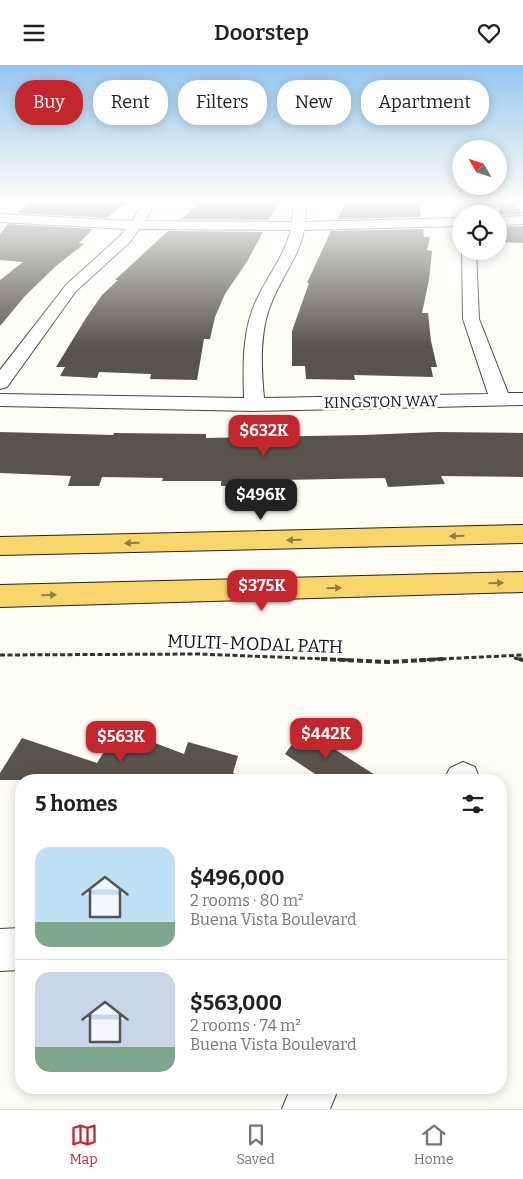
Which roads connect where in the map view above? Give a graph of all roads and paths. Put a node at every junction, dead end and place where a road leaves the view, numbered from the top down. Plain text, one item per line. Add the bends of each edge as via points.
1 (113, 250) edge
2 (291, 250) edge
3 (469, 260) edge
4 (0, 383) edge
5 (500, 399) junction
6 (523, 399) edge
7 (0, 400) edge
8 (254, 405) junction
9 (523, 534) edge
10 (0, 546) edge
11 (523, 582) edge
12 (0, 597) edge
13 (0, 655) edge
14 (523, 655) edge
15 (508, 657) junction
16 (523, 660) edge
17 (15, 949) edge
18 (0, 950) edge
19 (312, 1094) edge
20 (306, 1109) edge

1 - 4 street via 71,288
2 - 8 street via 263,303 258,321 253,344
3 - 5 street via 471,319
5 - 6 street, KINGSTON WAY
5 - 8 street, KINGSTON WAY
7 - 8 street, KINGSTON WAY
9 -> 10 main road
12 -> 11 main road
13 - 15 path, MULTI-MODAL PATH via 199,654 388,662
14 - 15 path, MULTI-MODAL PATH
15 - 16 path, MULTI-MODAL PATH
17 - 18 street
19 - 20 street

